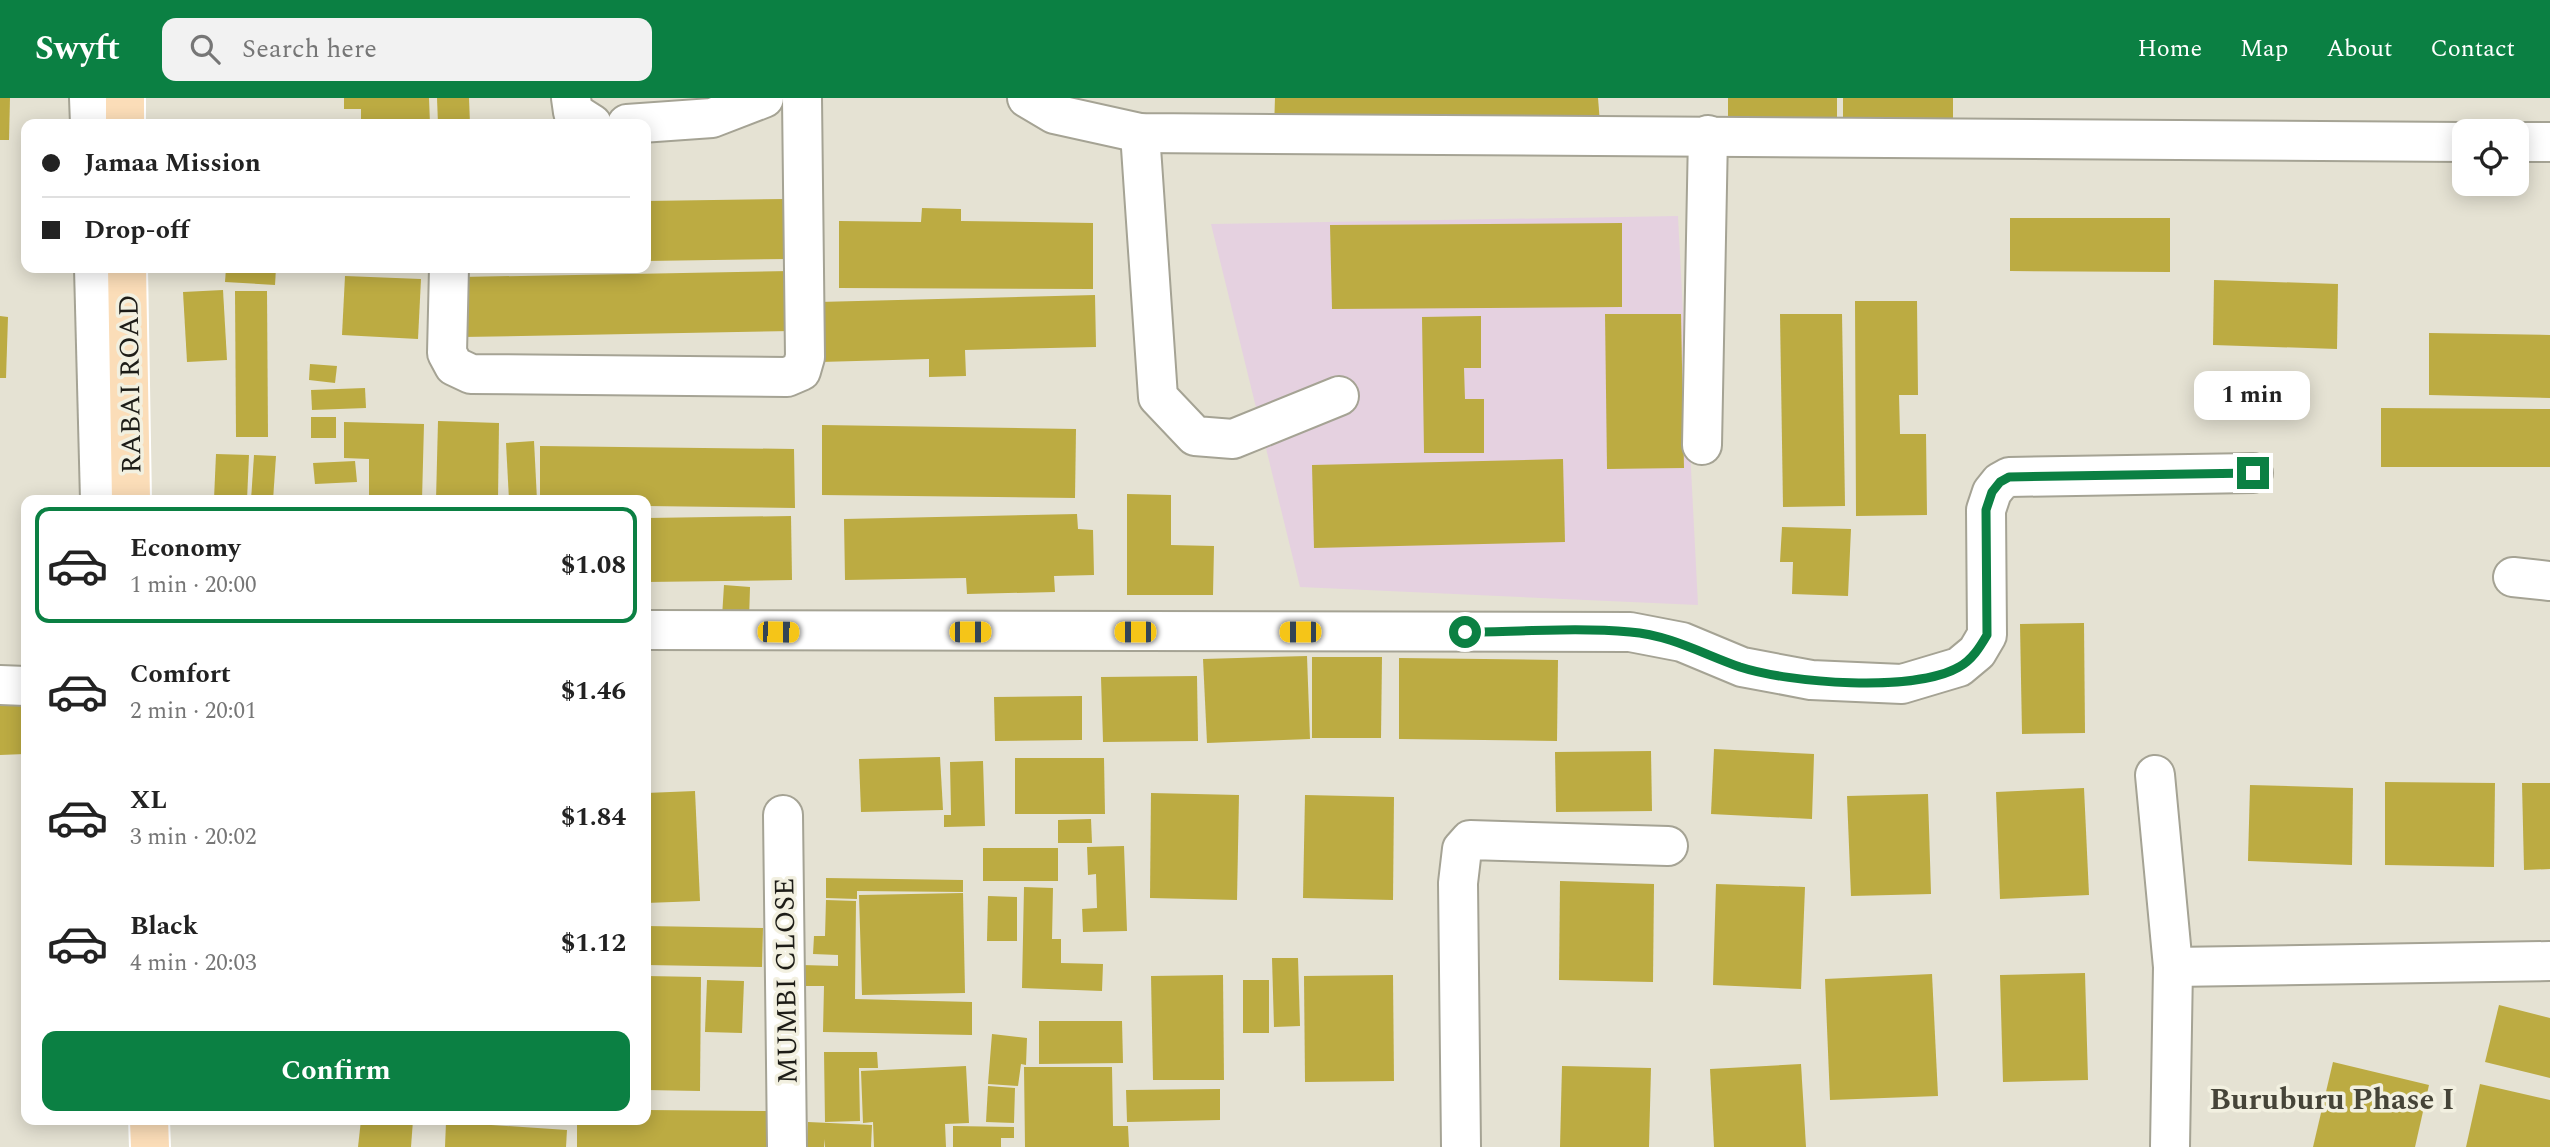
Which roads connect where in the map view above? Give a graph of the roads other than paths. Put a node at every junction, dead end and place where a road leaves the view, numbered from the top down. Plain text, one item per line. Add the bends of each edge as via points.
1 (89, 98) edge
2 (125, 98) edge
3 (571, 98) edge
4 (764, 98) edge
5 (802, 98) edge
6 (1027, 98) edge
7 (90, 119) edge
8 (125, 119) edge
9 (585, 119) edge
10 (651, 122) edge
11 (1140, 133) junction
12 (1708, 135) junction
13 (2452, 142) edge
14 (2529, 142) edge
15 (2550, 142) edge
16 (94, 273) edge
17 (128, 273) edge
18 (449, 273) edge
19 (1339, 396) dead end
20 (1702, 445) dead end
21 (2253, 473) dead end
22 (100, 495) edge
23 (131, 495) edge
24 (651, 630) edge
25 (0, 685) edge
26 (21, 686) edge
27 (2155, 775) dead end
28 (783, 815) dead end
29 (1668, 846) dead end
30 (2550, 961) edge
31 (2173, 967) junction
32 (149, 1125) edge
33 (150, 1147) edge
34 (787, 1147) edge
35 (1461, 1147) edge
36 (2170, 1147) edge

1 - 7 street
2 - 8 main road
3 - 9 street via 573,112
4 - 10 street via 712,118
5 - 18 street via 805,357 801,371 787,377 471,374 454,366 447,353
6 - 11 street via 1054,114
11 - 12 street
11 - 19 street via 1158,397 1195,436 1233,439
12 - 13 street
12 - 20 street
14 - 15 street
16 - 22 street
17 - 23 main road, RABAI ROAD
21 - 24 street via 2009,477 2000,482 1986,510 1987,635 1977,652 1959,667 1902,684 1811,680 1742,667 1682,642 1630,632
25 - 26 street
27 - 31 street
28 - 34 street, MUMBI CLOSE
29 - 35 street via 1470,840 1462,849 1458,883
30 - 31 street
31 - 36 street
32 - 33 main road

